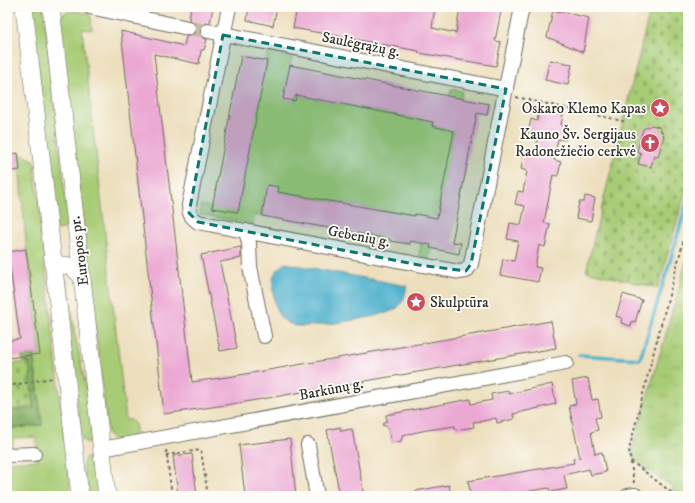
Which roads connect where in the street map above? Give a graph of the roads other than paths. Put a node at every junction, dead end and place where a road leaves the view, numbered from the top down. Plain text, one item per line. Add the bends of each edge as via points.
1 (24, 7) edge
2 (51, 7) edge
3 (90, 7) edge
4 (229, 7) edge
5 (522, 7) edge
6 (188, 28) tunnel mouth
7 (208, 31) tunnel mouth
8 (223, 35) junction
9 (506, 92) junction
10 (246, 231) junction
11 (53, 265) junction
12 (82, 277) junction
13 (264, 336) dead end
14 (566, 363) dead end
15 (308, 445) dead end
16 (102, 449) junction
17 (75, 452) junction
18 (34, 454) dead end
19 (7, 456) edge
20 (80, 496) edge
21 (107, 496) edge
22 (317, 496) edge

1 - 11 main road, Europos pr.
2 - 12 main road, Europos pr.
3 - 6 street
4 - 8 street, Gebenių g.
5 - 9 street, Gebenių g.
7 - 8 street, Saulėgrąžų g.
8 - 9 street, Saulėgrąžų g.
8 - 10 street, Gebenių g. via 189,213 198,222
9 - 10 street, Gebenių g. via 471,264 466,271 439,269
10 - 13 street via 250,267
11 - 12 main road via 65,264 75,269
11 - 17 main road, Europos pr.
12 - 16 main road, Europos pr.
14 - 16 street, Barkūnų g.
15 - 22 street
16 - 17 main road
16 - 21 main road, Europos pr.
17 - 20 main road, Europos pr.
18 - 19 street

